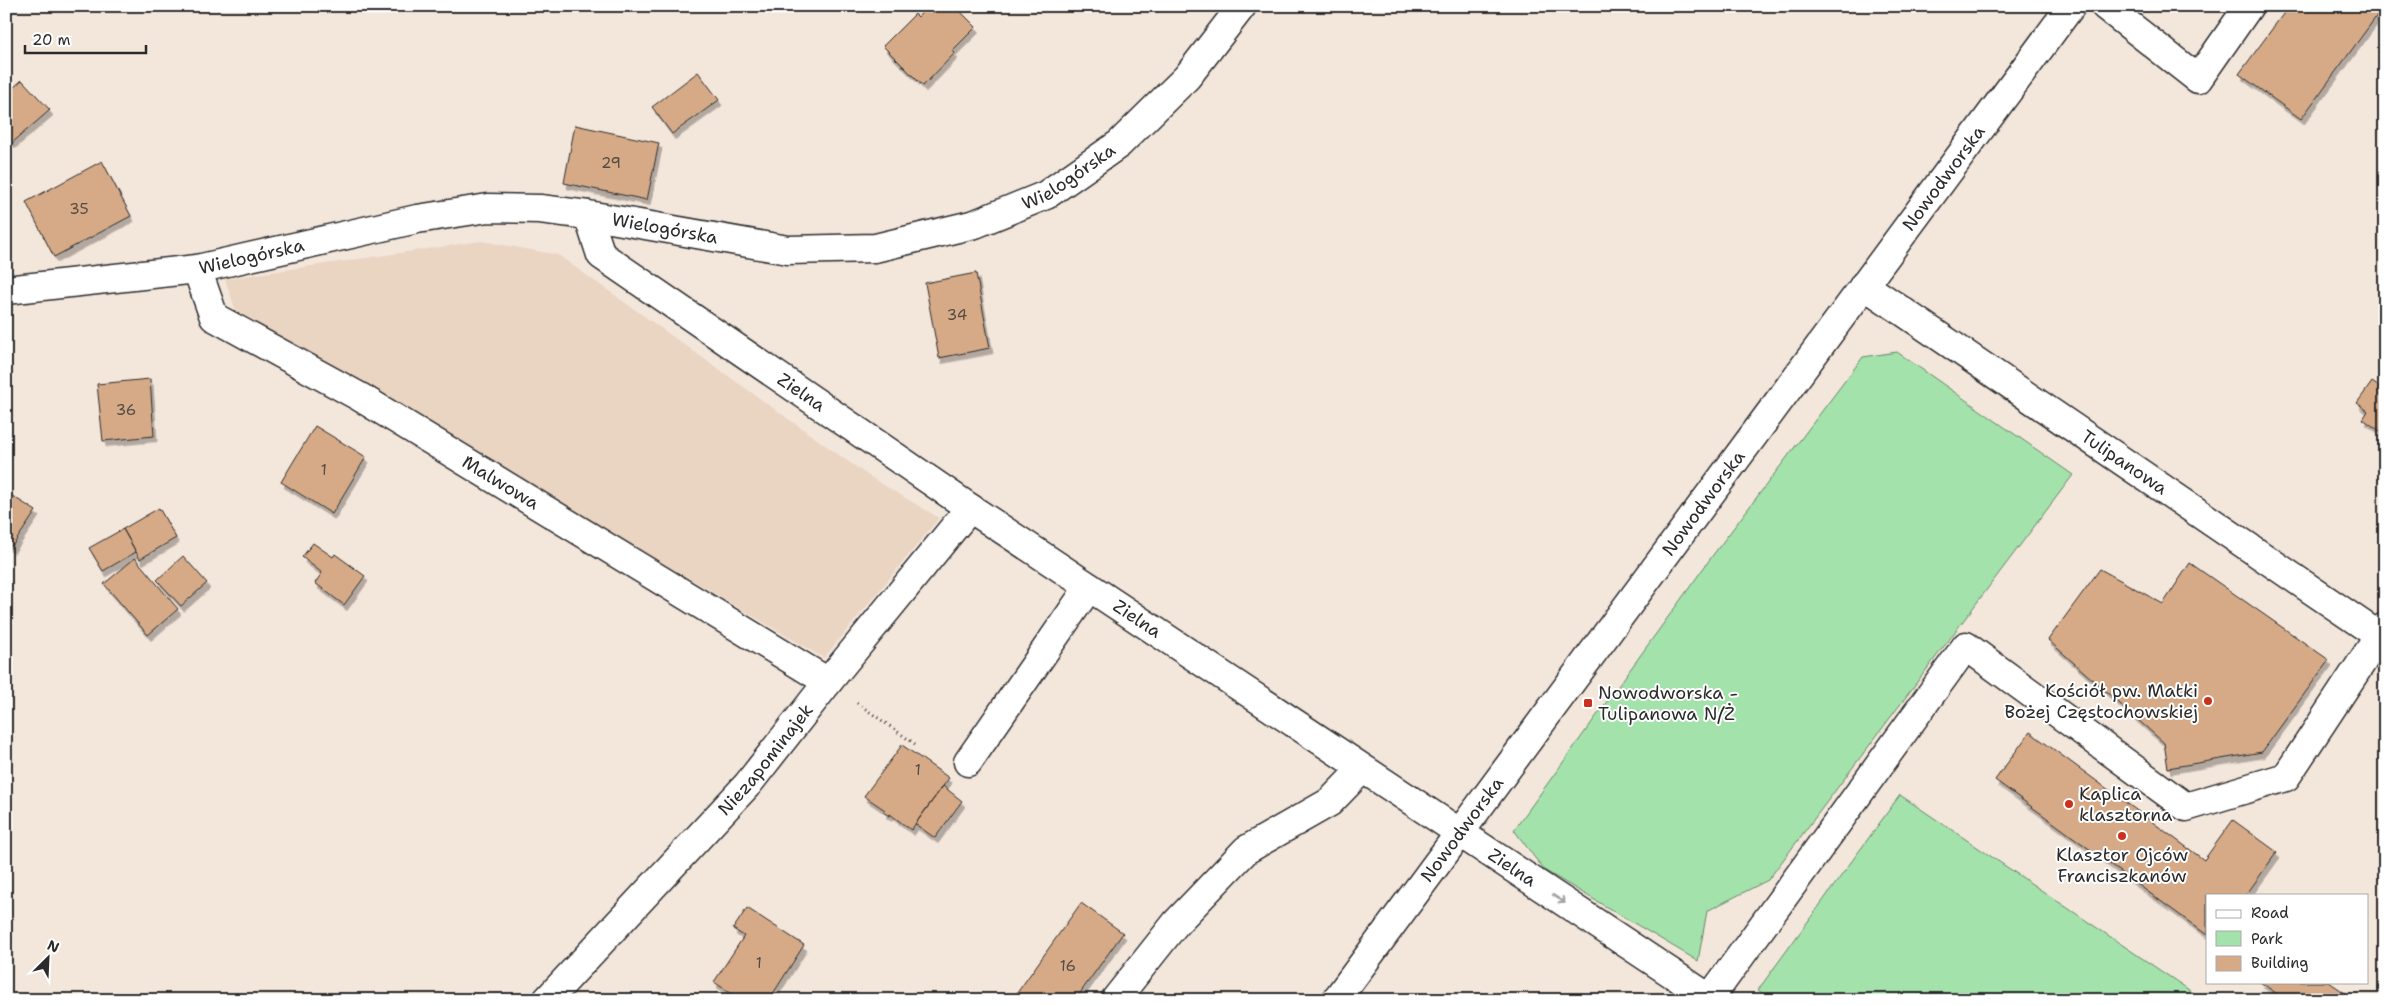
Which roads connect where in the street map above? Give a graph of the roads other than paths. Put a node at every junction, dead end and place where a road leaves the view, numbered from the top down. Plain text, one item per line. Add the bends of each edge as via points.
1 (1242, 6) edge
2 (2071, 6) edge
3 (2105, 6) edge
4 (2249, 6) edge
5 (588, 215) junction
6 (197, 269) junction
7 (1864, 285) junction
8 (6, 290) edge
9 (970, 508) junction
10 (1089, 587) junction
11 (2383, 635) edge
12 (828, 682) junction
13 (968, 762) dead end
14 (1362, 768) junction
15 (1460, 834) junction
16 (1711, 999) edge
17 (547, 1000) edge
18 (1115, 1000) edge
19 (1336, 1000) edge

1 - 5 street, Wielogórska via 1187,77 1118,144 1046,195 975,224 876,248 788,250
2 - 7 street, Nowodworska
3 - 4 street via 2198,79
5 - 6 street, Wielogórska via 540,209 488,208 417,219
5 - 9 street, Zielna via 601,255
6 - 8 street, Wielogórska
6 - 12 street, Malwowa via 214,317 360,397
7 - 11 street, Tulipanowa
7 - 15 street, Nowodworska
9 - 10 street, Zielna
9 - 12 street, Niezapominajek
10 - 13 street
10 - 14 street, Zielna
11 - 16 street via 2286,777 2186,807 1966,646
12 - 17 street, Niezapominajek via 748,784
14 - 15 street, Zielna
14 - 18 street via 1330,802 1246,850 1176,923
15 -> 16 street, Zielna
15 - 19 street, Nowodworska

